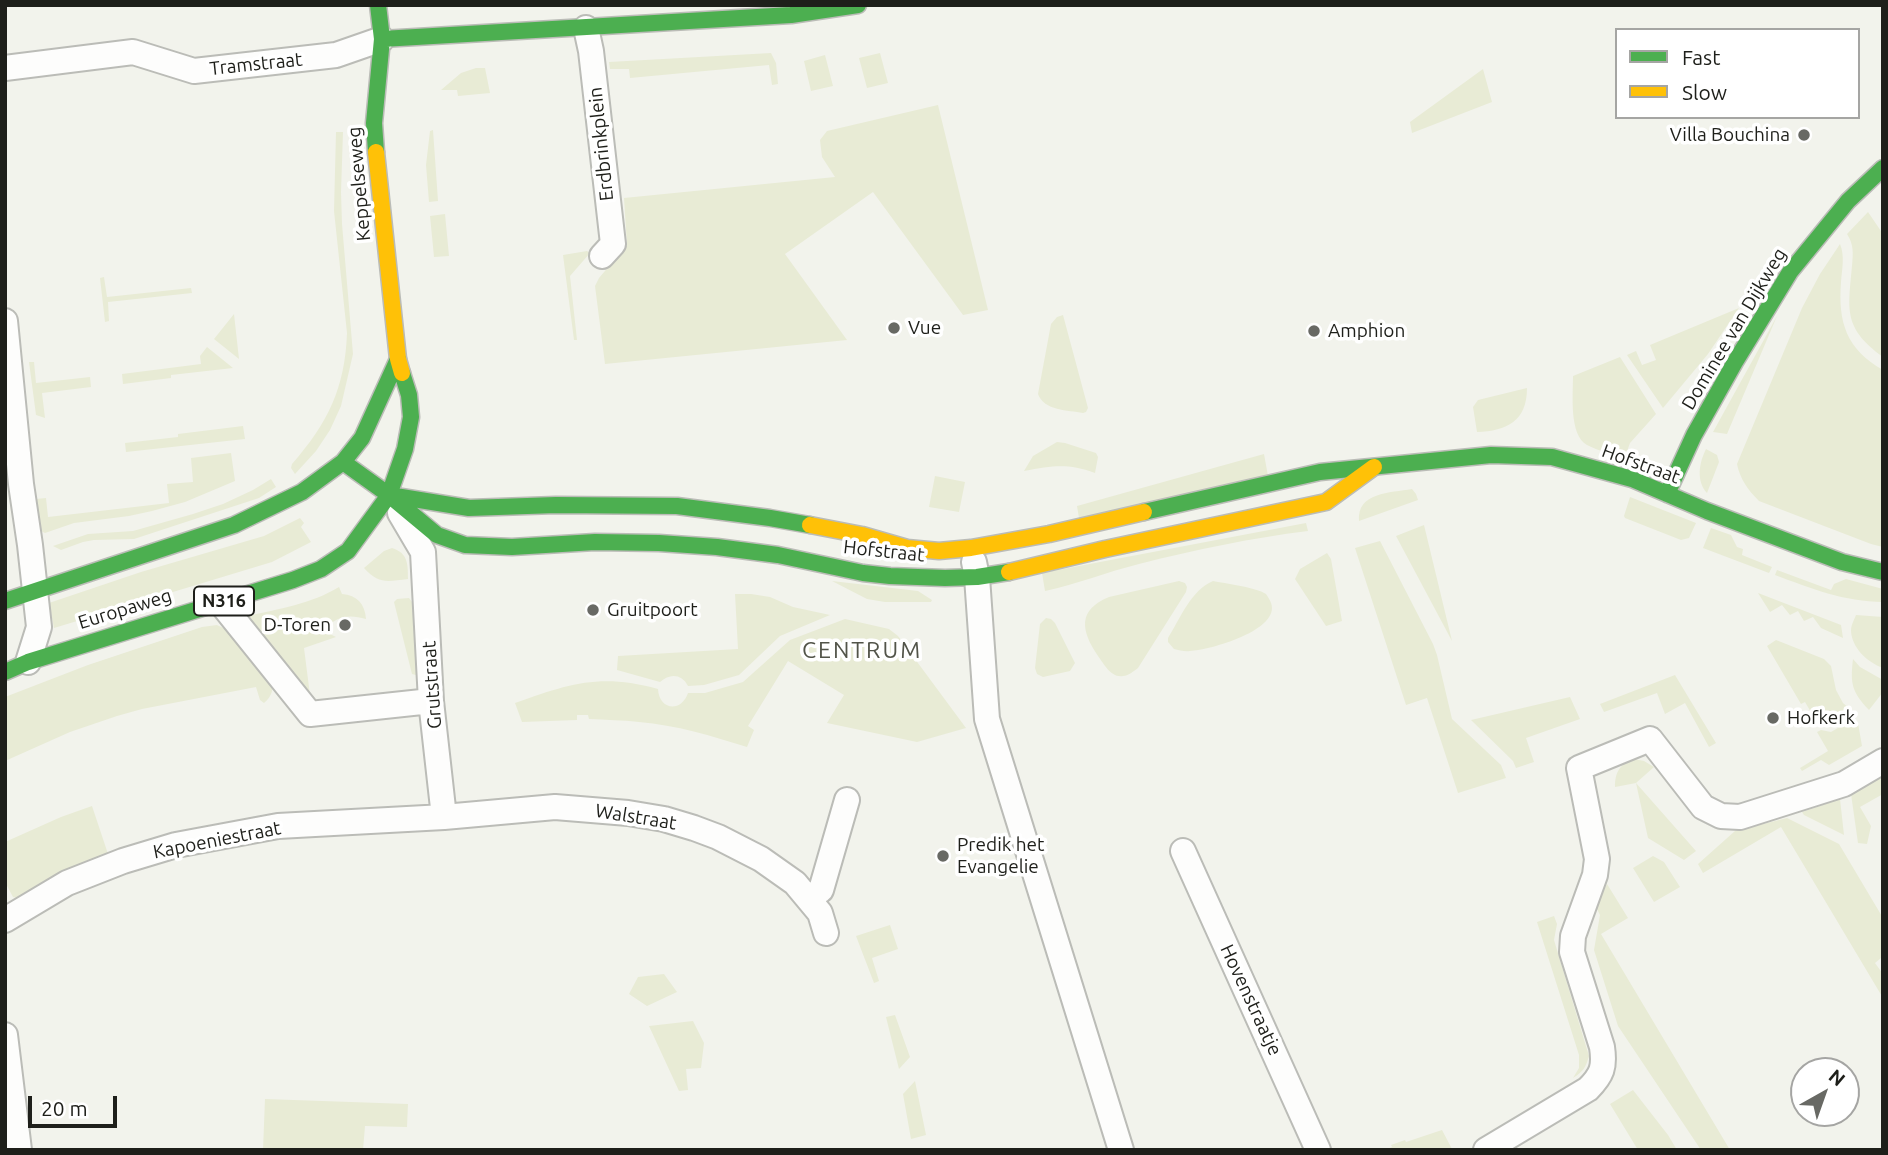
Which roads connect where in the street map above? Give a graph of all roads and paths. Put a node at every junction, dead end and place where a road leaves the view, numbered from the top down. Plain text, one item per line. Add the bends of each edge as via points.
1 (378, 5) edge
2 (858, 5) edge
3 (586, 28) junction
4 (382, 39) junction
5 (5, 68) edge
6 (1883, 168) edge
7 (602, 256) dead end
8 (5, 321) edge
9 (398, 359) junction
10 (8, 384) edge
11 (343, 462) junction
12 (1374, 467) junction
13 (1667, 494) junction
14 (389, 495) junction
15 (430, 544) junction
16 (971, 548) junction
17 (1883, 572) edge
18 (977, 577) junction
19 (35, 591) junction
20 (5, 601) edge
21 (220, 602) junction
22 (28, 662) junction
23 (5, 672) edge
24 (431, 701) junction
25 (1883, 761) edge
26 (847, 800) dead end
27 (444, 817) junction
28 (1182, 851) dead end
29 (808, 898) junction
30 (5, 920) edge
31 (826, 933) dead end
32 (5, 1035) edge
33 (19, 1150) edge
34 (1121, 1150) edge
35 (1318, 1150) edge
36 (1486, 1150) edge

1 - 4 street, Keppelseweg / N316
2 - 3 street via 791,15
3 - 4 street
3 - 7 street, Erdbrinkplein via 612,244
4 - 5 street, Tramstraat via 336,55 194,71 133,52
4 - 9 street, Keppelseweg / N316 via 374,123
6 - 13 street, Dominee van Dijkweg via 1848,201 1790,272 1694,435
8 - 10 street
9 - 11 street via 362,438
9 - 14 street, Keppelseweg / N316 via 411,417
10 - 19 street
11 - 14 street, Hofstraat
11 - 19 street via 290,499 234,525
12 - 13 street, Hofstraat via 1491,455 1552,457 1632,479
12 - 16 street, Hofstraat via 1320,472
12 - 18 street, Hofstraat via 1326,502
13 - 17 street, Hofstraat via 1842,562
14 - 15 street, Grutstraat
14 - 16 street, Hofstraat via 469,509 677,506 862,534 907,548
14 - 21 street, Europaweg / N316 via 348,551 321,569
15 - 18 street, Hofstraat via 659,543 778,555 890,576
15 - 24 street, Grutstraat
16 - 18 street
18 - 34 street via 987,719
19 - 20 street
19 - 22 street via 39,628
21 - 22 street, Europaweg / N316
21 - 24 street via 310,714
22 - 23 street, Europaweg / N316
24 - 27 street, Grutstraat
25 - 36 street via 1844,784 1740,817 1721,816 1703,807 1650,739 1579,768 1597,859 1572,952 1604,1062 1598,1079 1588,1089
26 - 29 street via 821,890
27 - 29 street, Walstraat via 555,807 664,820 718,837 761,859
27 - 30 street, Kapoeniestraat via 278,826 176,845 66,883
28 - 35 street, Hovenstraatje
29 - 31 street, Walstraat via 820,913
32 - 33 street

